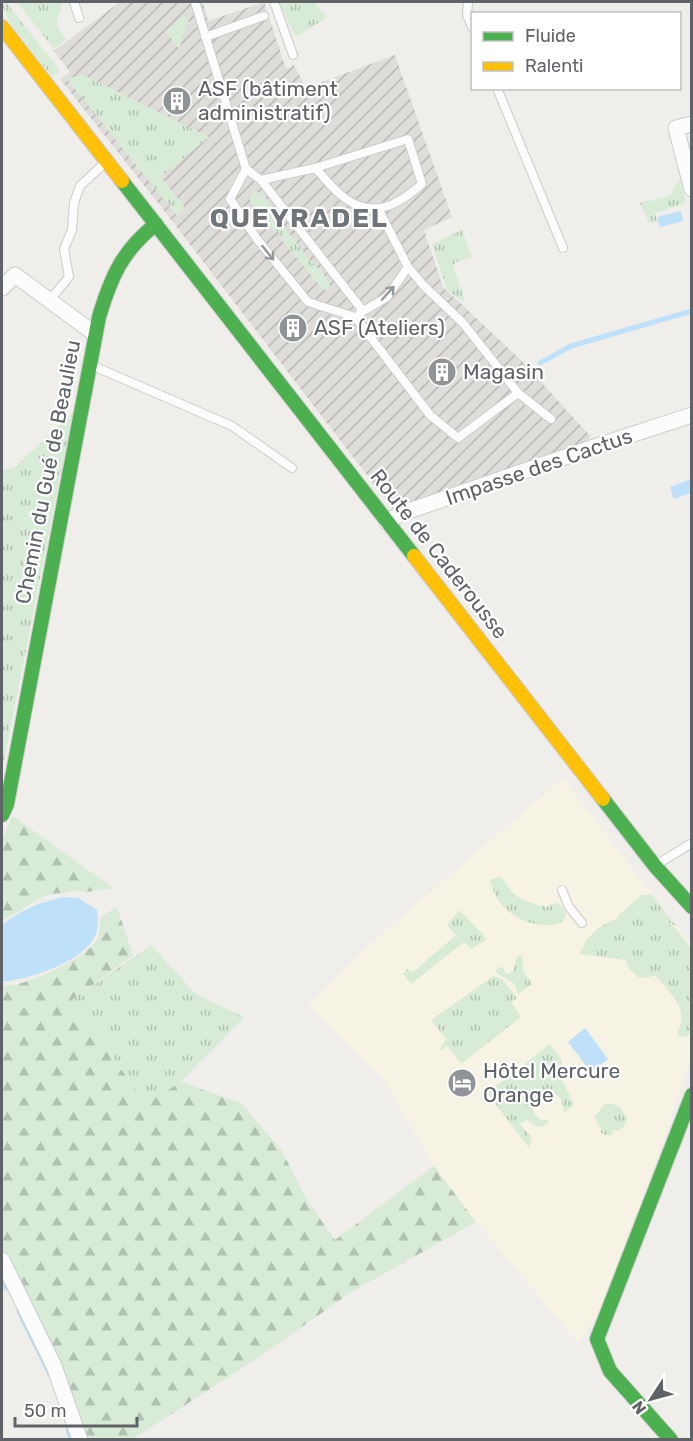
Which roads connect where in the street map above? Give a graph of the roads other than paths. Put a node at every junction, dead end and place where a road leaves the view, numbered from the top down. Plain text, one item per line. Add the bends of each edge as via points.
1 (74, 2) edge
2 (195, 2) edge
3 (274, 2) edge
4 (468, 2) edge
5 (264, 16) dead end
6 (79, 18) dead end
7 (471, 25) edge
8 (2, 27) edge
9 (205, 37) junction
10 (293, 55) dead end
11 (498, 90) edge
12 (692, 124) edge
13 (107, 161) junction
14 (315, 168) junction
15 (246, 169) junction
16 (261, 180) junction
17 (692, 189) edge
18 (379, 210) junction
19 (156, 224) junction
20 (563, 248) dead end
21 (408, 267) junction
22 (2, 288) edge
23 (49, 302) junction
24 (363, 311) junction
25 (355, 317) junction
26 (95, 334) junction
27 (90, 364) junction
28 (518, 393) junction
29 (692, 416) edge
30 (551, 419) dead end
31 (292, 468) dead end
32 (387, 522) junction
33 (2, 815) edge
34 (692, 843) edge
35 (655, 866) junction
36 (562, 890) dead end
37 (692, 908) edge
38 (582, 923) dead end
39 (692, 1095) edge
40 (2, 1260) edge
41 (80, 1440) edge
42 (671, 1440) edge

1 - 6 lane
2 - 9 lane
3 - 10 lane
4 - 7 lane
5 - 9 lane
8 - 13 main road, Route de Caderousse
9 - 15 lane
11 - 20 lane
12 - 17 street via 676,128
13 - 19 main road, Route de Caderousse
13 - 23 lane via 80,186 72,230 64,249 69,277
14 - 16 lane
14 - 18 lane via 346,199
14 - 18 lane via 408,140 422,184 408,197
15 - 16 lane
15 -> 25 lane via 230,199 257,239 308,302
16 - 24 lane
18 - 21 lane
19 - 26 main road, Chemin du Gué de Beaulieu via 132,243 120,262 108,287
19 - 32 main road, Route de Caderousse
24 -> 21 lane via 387,297
21 - 28 lane via 464,323
22 - 23 street via 15,275
23 - 26 street
24 - 25 lane
25 - 28 lane via 430,416 458,438
26 - 27 main road, Chemin du Gué de Beaulieu
27 - 31 lane via 231,426
27 - 33 main road, Chemin du Gué de Beaulieu
28 - 30 lane
29 - 32 street, Impasse des Cactus via 400,514
32 - 35 main road, Route de Caderousse
34 - 35 lane
35 - 37 main road, Route de Caderousse
36 - 38 lane
39 - 42 main road via 597,1339 610,1371
40 - 41 street via 54,1366

